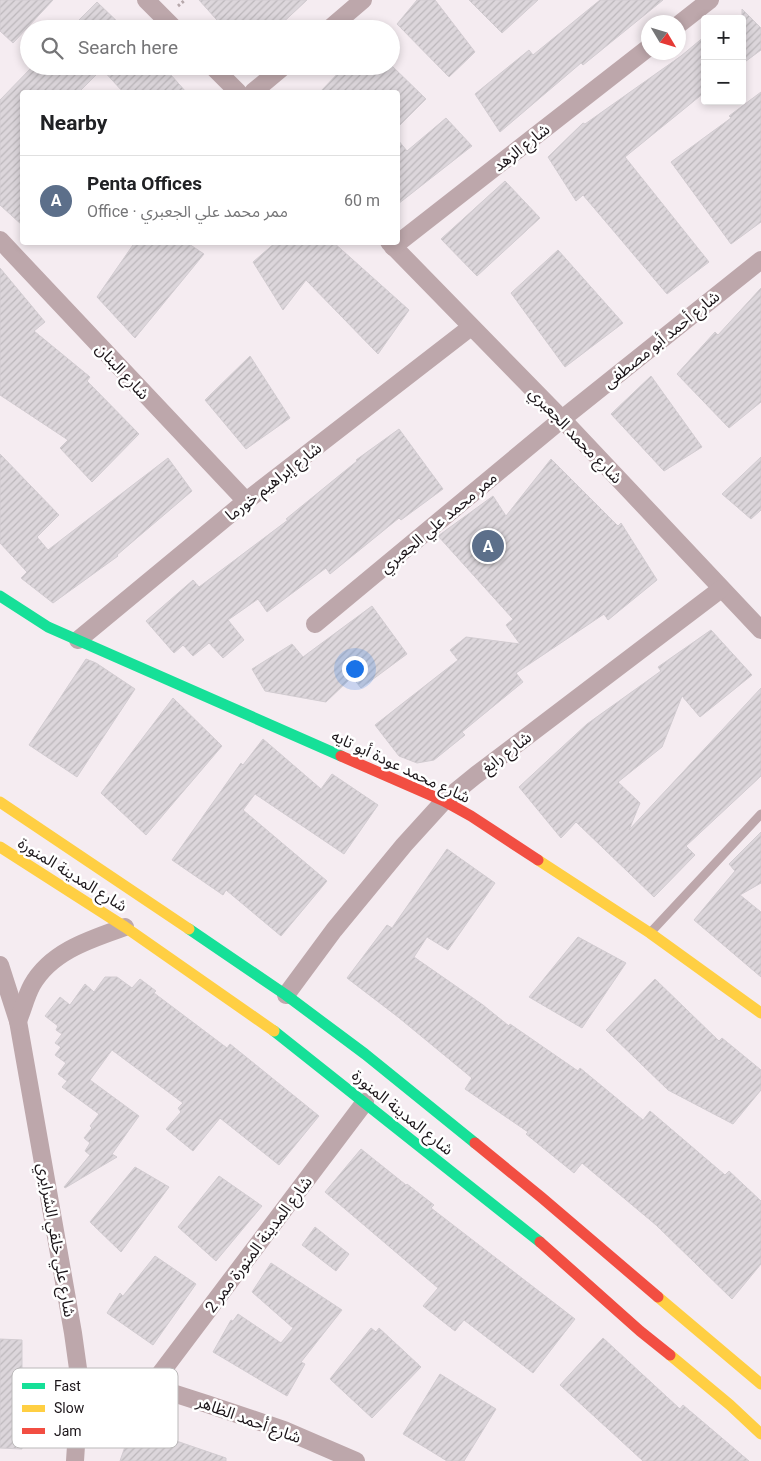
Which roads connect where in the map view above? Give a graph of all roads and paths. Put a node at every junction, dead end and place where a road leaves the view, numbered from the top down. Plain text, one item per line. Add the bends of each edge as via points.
1 (146, 0) edge
2 (363, 0) edge
3 (710, 0) edge
4 (686, 19) edge
5 (166, 20) edge
6 (340, 20) edge
7 (641, 53) edge
8 (221, 75) edge
9 (273, 75) edge
10 (236, 90) edge
11 (255, 90) edge
12 (400, 238) edge
13 (0, 240) edge
14 (391, 245) edge
15 (761, 260) edge
16 (471, 327) junction
17 (562, 419) junction
18 (246, 501) junction
19 (721, 589) junction
20 (0, 596) edge
21 (315, 624) dead end
22 (761, 630) edge
23 (78, 640) junction
24 (444, 801) junction
25 (0, 802) edge
26 (761, 814) edge
27 (0, 847) edge
28 (125, 927) junction
29 (650, 934) junction
30 (0, 965) edge
31 (286, 996) junction
32 (761, 1013) edge
33 (18, 1021) junction
34 (365, 1102) junction
35 (78, 1368) edge
36 (165, 1368) edge
37 (761, 1384) edge
38 (178, 1395) edge
39 (761, 1434) edge
40 (76, 1448) edge
41 (350, 1459) edge
42 (75, 1461) edge

1 - 5 street
2 - 6 street
3 - 4 street
7 - 12 street, شارع الزهد
8 - 10 street
9 - 11 street
13 - 18 street, شارع البنان
14 - 16 street, شارع محمد الجعبري
15 - 17 street, شارع أحمد أبو مصطفى
16 - 17 street, شارع محمد الجعبري
16 - 18 street, شارع إبراهيم خورما
17 - 19 street, شارع محمد الجعبري
17 - 21 street, ممر محمد علي الجعبري
18 - 23 street, شارع إبراهيم خورما
19 - 22 street, شارع محمد الجعبري
19 - 24 street, شارع رابغ
20 - 23 main road, شارع محمد عودة أبو تايه via 48,627
23 - 24 main road, شارع محمد عودة أبو تايه
24 - 29 main road, شارع محمد عودة أبو تايه
24 - 31 street, شارع رابغ via 334,930
25 - 31 main road, شارع المدينة المنورة
26 - 29 lane
27 - 28 main road, شارع المدينة المنورة
28 - 33 street via 80,943 58,956 32,985
28 - 34 main road, شارع المدينة المنورة via 264,1023
29 - 32 main road, شارع محمد عودة أبو تايه
30 - 33 street, شارع علي خلقي الشرايري
31 - 37 main road, شارع المدينة المنورة via 365,1054 498,1162
33 - 35 street, شارع علي خلقي الشرايري
34 - 36 street, شارع المدينة المنورة ممر 2
34 - 39 main road, شارع المدينة المنورة via 552,1252
38 - 41 street, شارع أحمد الظاهر via 284,1430
40 - 42 street, شارع علي خلقي الشرايري

